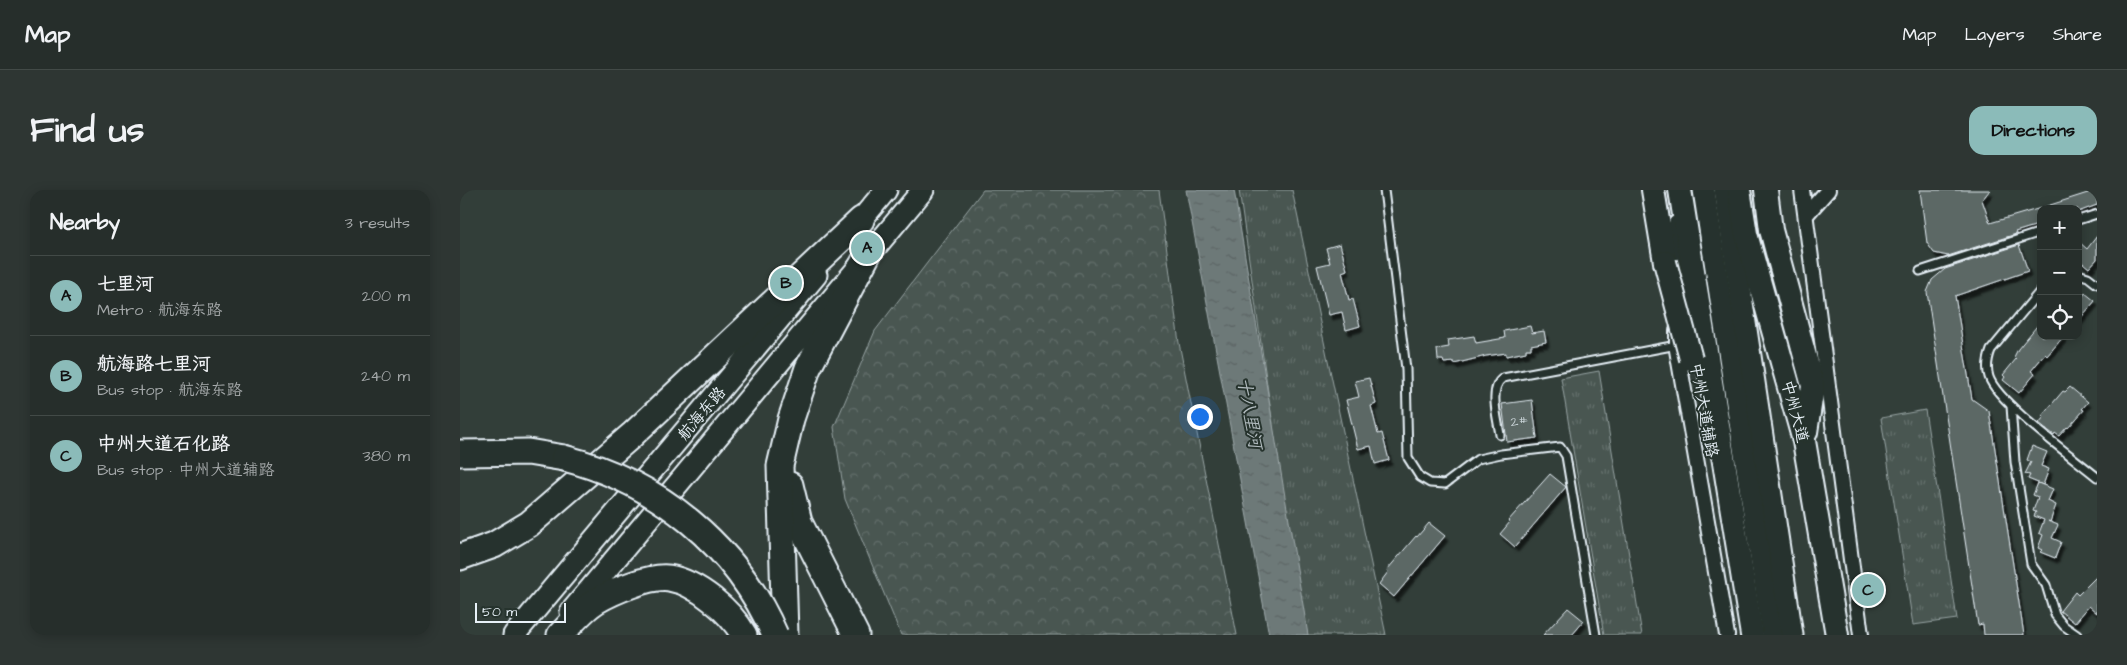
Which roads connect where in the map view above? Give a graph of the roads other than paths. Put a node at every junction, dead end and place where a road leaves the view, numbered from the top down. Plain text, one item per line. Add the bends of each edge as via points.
1 (886, 190) edge
2 (922, 190) edge
3 (1384, 190) edge
4 (1653, 190) edge
5 (1670, 190) edge
6 (1680, 190) edge
7 (1704, 190) edge
8 (1725, 190) edge
9 (1739, 190) edge
10 (1766, 190) edge
11 (1802, 190) edge
12 (1828, 190) edge
13 (2097, 214) edge
14 (1806, 215) junction
15 (2082, 219) edge
16 (861, 220) junction
17 (2037, 233) edge
18 (868, 254) junction
19 (1920, 271) dead end
20 (2082, 275) edge
21 (2097, 284) edge
22 (2037, 295) edge
23 (1677, 345) junction
24 (2011, 406) junction
25 (1500, 435) dead end
26 (1719, 435) junction
27 (1804, 440) junction
28 (785, 442) junction
29 (460, 453) edge
30 (2097, 477) edge
31 (460, 557) edge
32 (514, 635) edge
33 (552, 635) edge
34 (560, 635) edge
35 (744, 635) edge
36 (775, 635) edge
37 (785, 635) edge
38 (856, 635) edge
39 (1596, 635) edge
40 (1727, 635) edge
41 (1752, 635) edge
42 (1773, 635) edge
43 (1792, 635) edge
44 (1837, 635) edge
45 (1861, 635) edge
46 (2077, 635) edge

1 - 16 main road, 航海东路
2 - 18 main road, 航海东路
3 - 39 lane via 1406,369 1408,458 1420,477 1430,483 1445,484 1478,460 1560,447 1566,456
4 - 26 highway, bridge via 1665,262 1691,359
5 - 23 street, 中州大道辅路 via 1677,227
6 - 26 highway
7 - 42 main road
8 - 43 main road, 中州大道
9 - 27 highway, 中州大道 via 1746,234
10 - 27 highway via 1771,230 1813,386
11 - 14 street
12 - 14 street
13 - 15 lane
14 - 45 street
16 - 31 highway via 632,435 529,524 494,545
16 - 32 main road, 航海东路
17 - 19 lane
18 - 28 highway via 808,368
18 - 33 main road, 航海东路
20 - 21 lane
22 - 24 lane via 1991,350 1988,360 1988,376 1994,388
23 - 25 lane via 1503,378 1495,392
23 - 40 street, 中州大道辅路
24 - 30 lane
24 - 46 lane via 2015,462 2031,564 2046,585 2055,615
26 - 41 highway
27 - 44 highway, 中州大道
28 - 37 highway via 780,466
28 - 38 highway via 787,472 799,522
29 - 36 highway, bridge via 528,452 564,458 591,465 638,485 683,514 716,544 751,589
34 - 35 highway via 595,602 635,583 668,578 690,586 719,605

